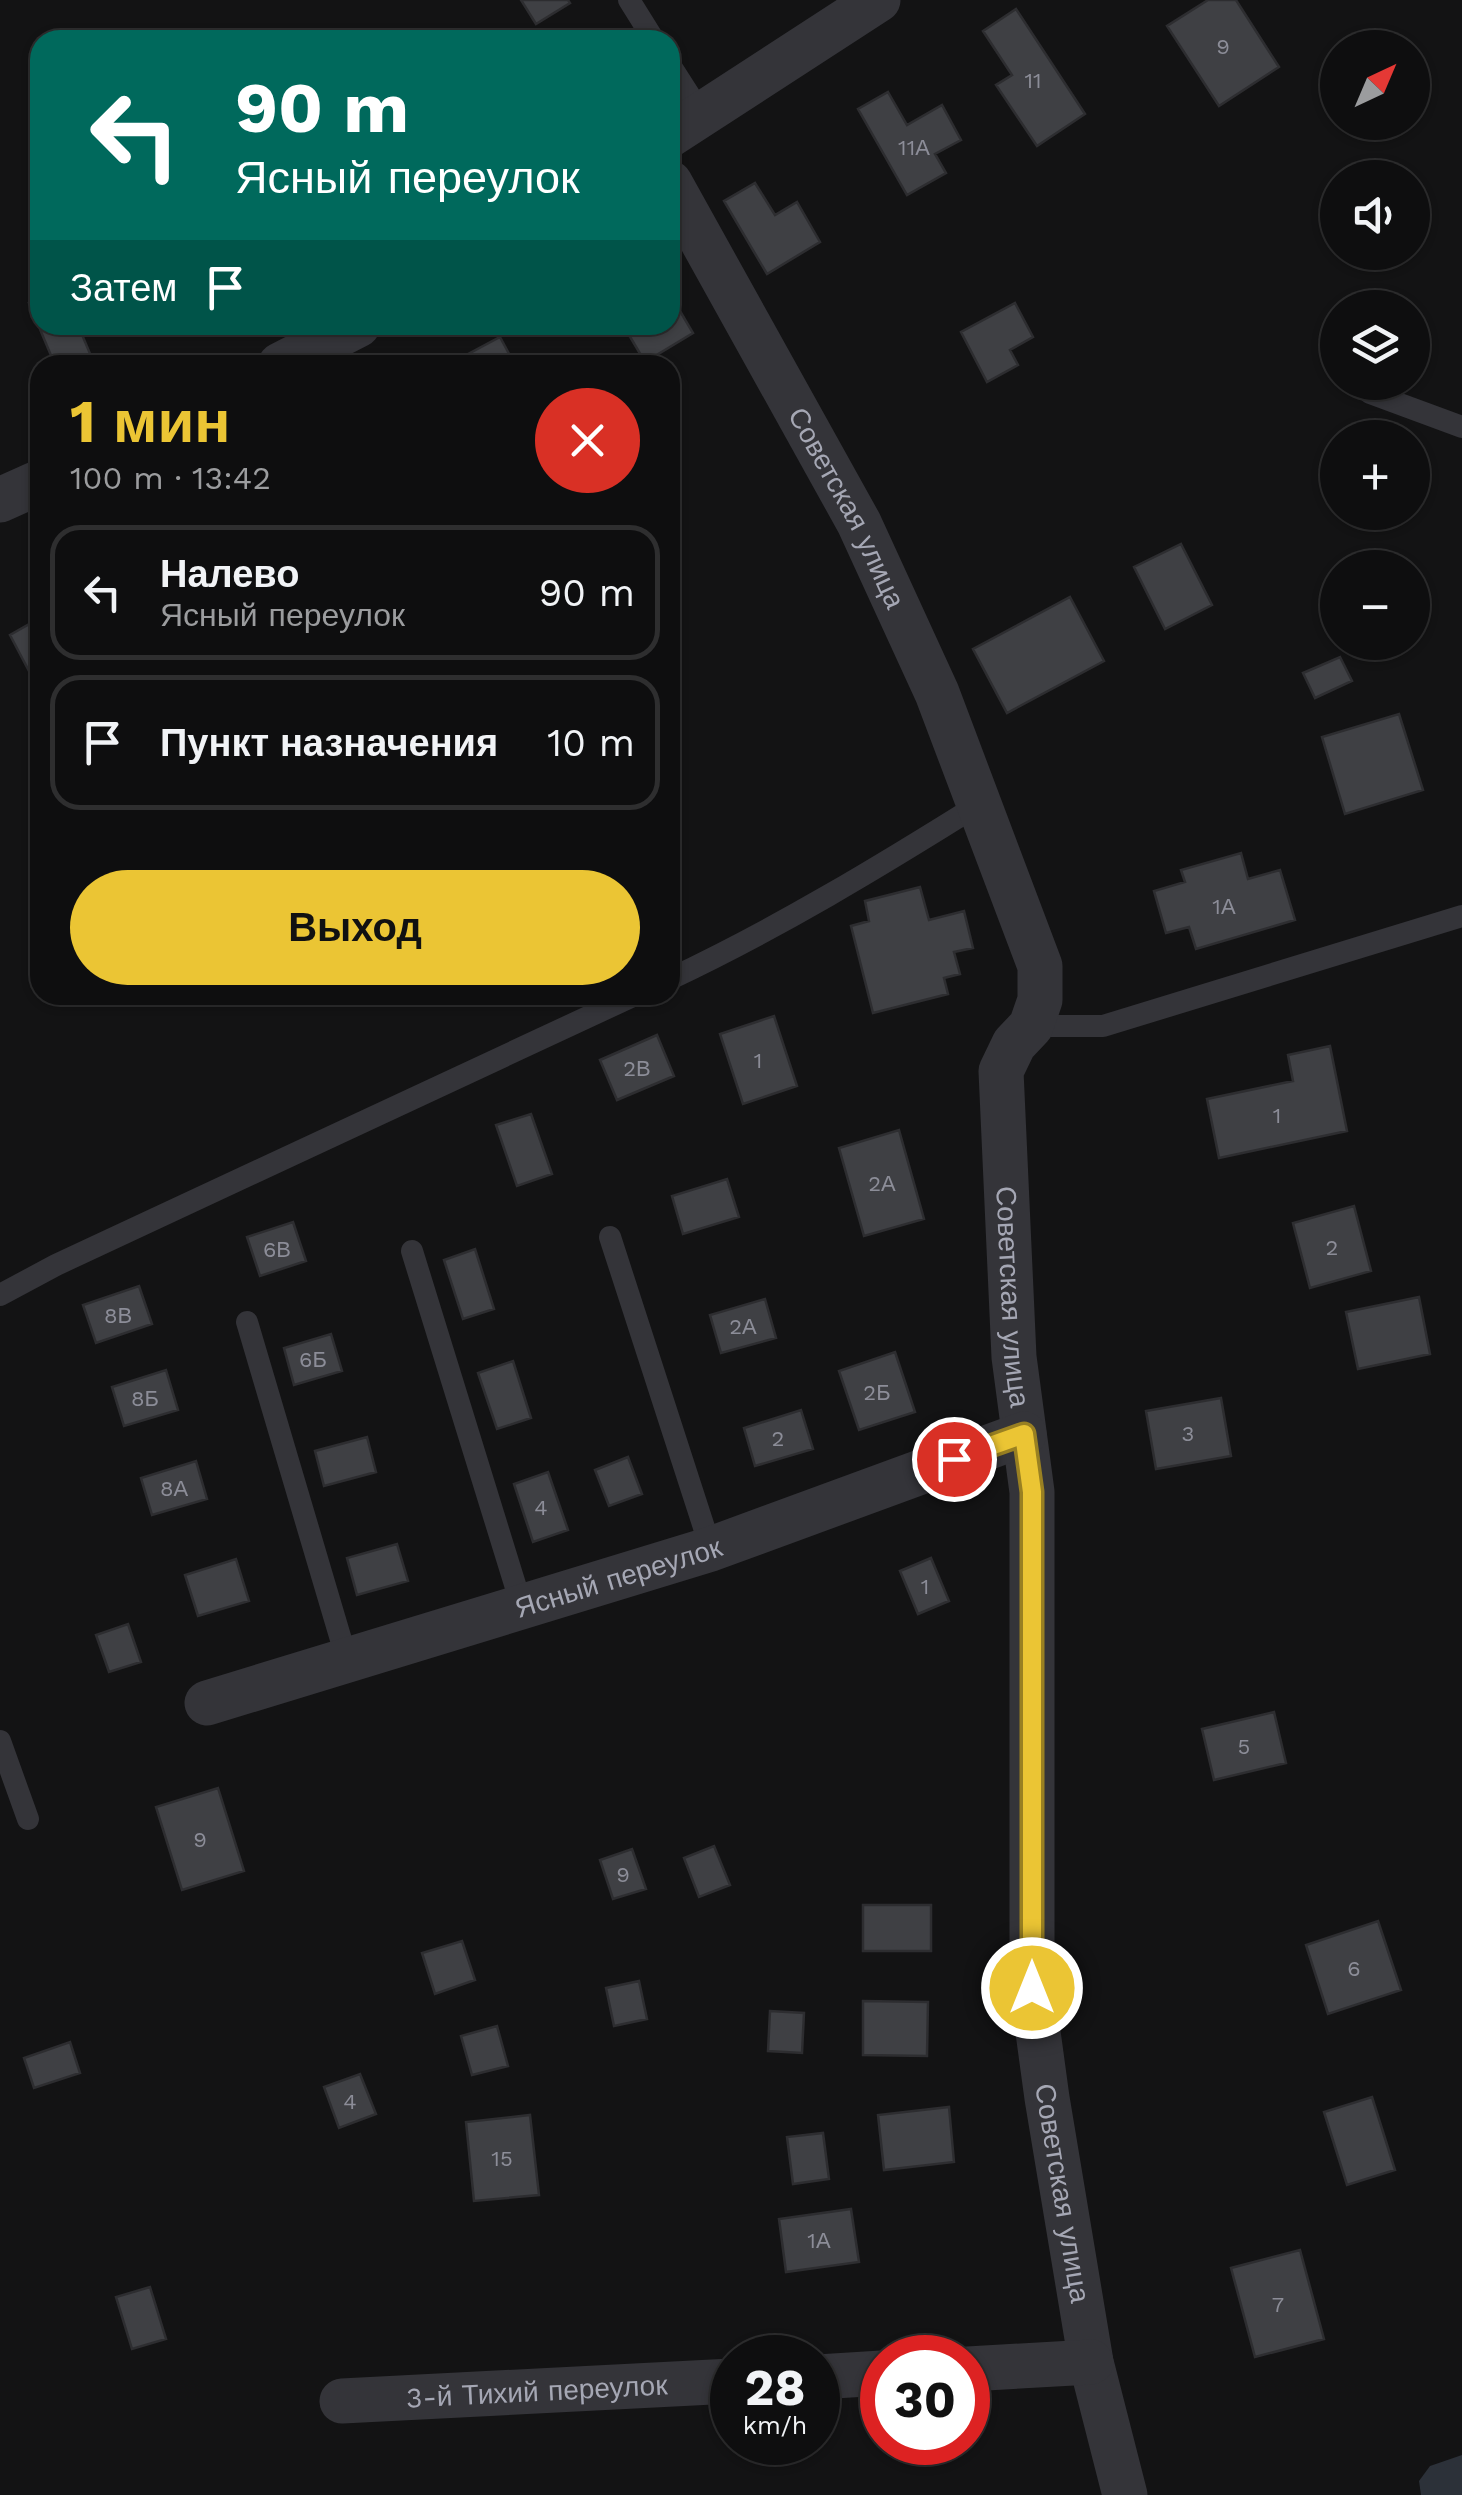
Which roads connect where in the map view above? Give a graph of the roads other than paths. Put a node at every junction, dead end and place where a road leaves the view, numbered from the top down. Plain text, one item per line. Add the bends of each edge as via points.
1 (629, 0) edge
2 (878, 0) edge
3 (648, 30) edge
4 (686, 125) edge
5 (680, 202) edge
6 (338, 335) edge
7 (300, 355) edge
8 (1389, 400) edge
9 (1462, 427) edge
10 (30, 486) edge
11 (0, 500) edge
12 (980, 803) junction
13 (1462, 916) edge
14 (680, 973) edge
15 (614, 1005) edge
16 (1031, 1026) junction
17 (610, 1237) dead end
18 (412, 1251) dead end
19 (0, 1295) edge
20 (247, 1322) dead end
21 (1024, 1434) junction
22 (711, 1549) junction
23 (522, 1607) junction
24 (347, 1660) junction
25 (207, 1703) dead end
26 (0, 1741) edge
27 (28, 1819) dead end
28 (1091, 2362) junction
29 (990, 2368) edge
30 (710, 2382) edge
31 (342, 2402) dead end
32 (1125, 2495) edge

1 - 3 lane
2 - 4 street
5 - 12 street, Советская улица via 859,523 938,693
6 - 7 street
8 - 9 lane
10 - 11 street
12 - 14 lane via 862,878
12 - 16 street, Советская улица via 1040,966 1040,1000
13 - 16 lane via 1104,1026
15 - 19 lane
16 - 21 street, Советская улица via 1001,1070 1014,1357
17 - 22 lane
18 - 23 lane
20 - 24 lane
21 - 22 street, Ясный переулок
21 - 28 street, Советская улица via 1032,1492 1032,1988
22 - 23 street, Ясный переулок
23 - 24 street, Ясный переулок
24 - 25 street, Ясный переулок
26 - 27 lane
28 - 29 street
28 - 32 street, Советская улица
30 - 31 street, 3-й Тихий переулок

